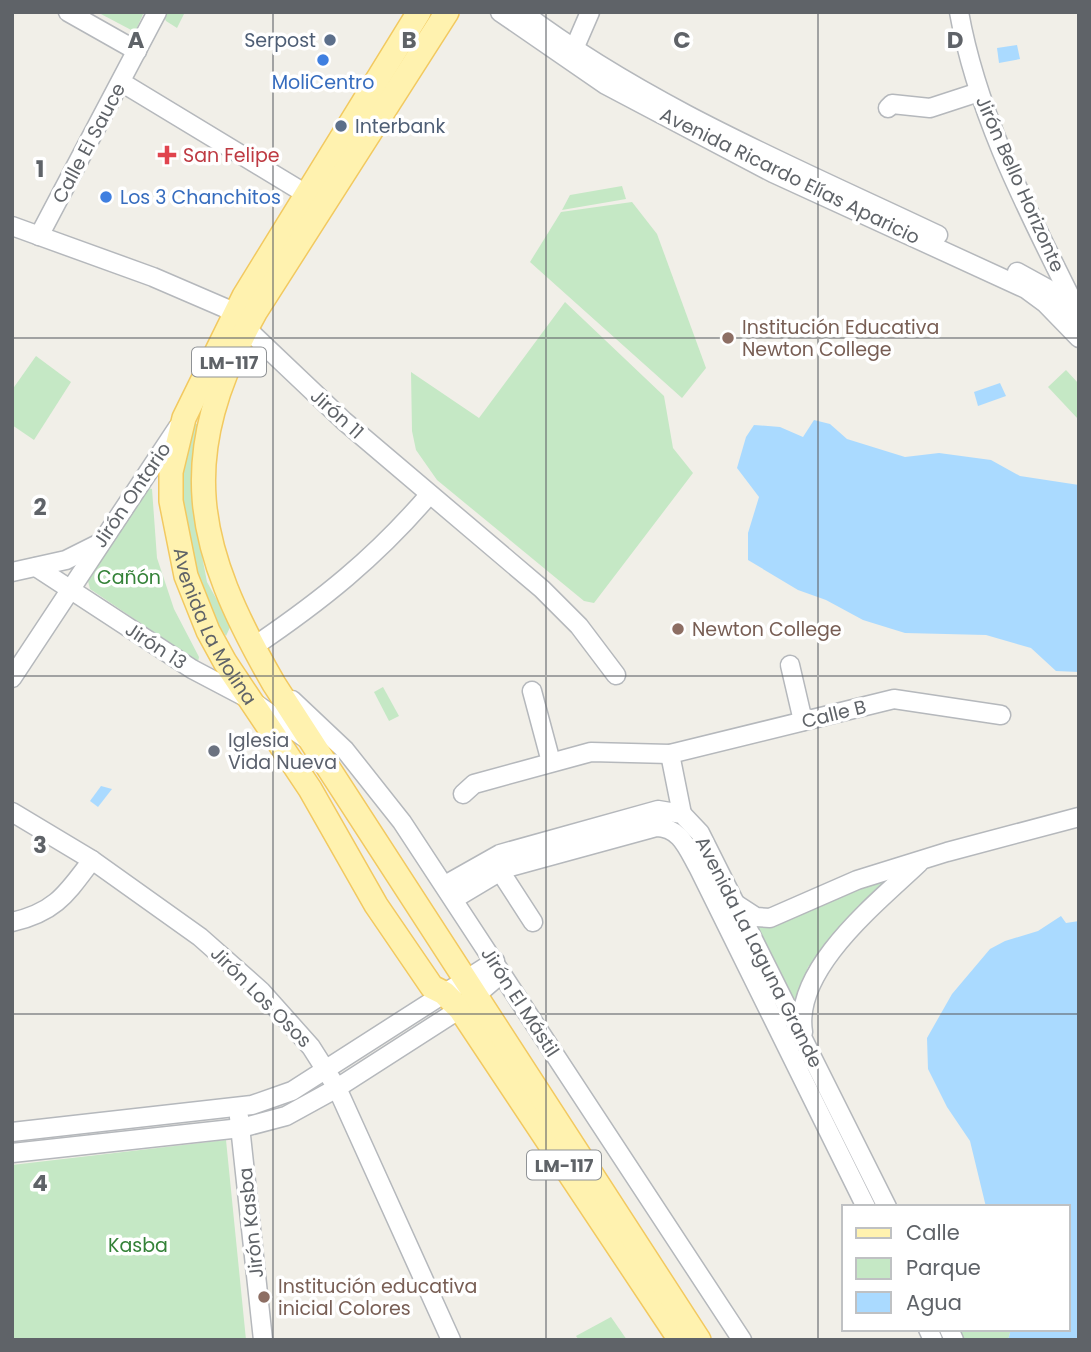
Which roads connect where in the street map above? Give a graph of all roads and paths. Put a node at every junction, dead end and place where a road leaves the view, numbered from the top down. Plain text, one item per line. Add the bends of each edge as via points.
1 (68, 12) edge
2 (158, 12) edge
3 (419, 12) edge
4 (447, 12) edge
5 (500, 12) edge
6 (522, 12) edge
7 (590, 12) edge
8 (959, 12) edge
9 (574, 49) junction
10 (137, 51) junction
11 (121, 82) junction
12 (979, 92) junction
13 (888, 107) dead end
14 (306, 194) junction
15 (12, 226) edge
16 (39, 236) junction
17 (1054, 263) junction
18 (1031, 279) junction
19 (1079, 313) edge
20 (1079, 319) edge
21 (240, 321) junction
22 (1079, 338) edge
23 (184, 418) junction
24 (429, 495) junction
25 (100, 544) junction
26 (36, 567) junction
27 (12, 572) edge
28 (70, 589) junction
29 (253, 647) junction
30 (790, 665) dead end
31 (616, 675) dead end
32 (12, 678) edge
33 (274, 684) junction
34 (532, 691) dead end
35 (249, 699) junction
36 (1001, 715) dead end
37 (803, 721) junction
38 (313, 744) junction
39 (670, 754) junction
40 (551, 762) junction
41 (463, 794) dead end
42 (12, 813) edge
43 (682, 814) junction
44 (1079, 817) edge
45 (92, 860) junction
46 (921, 861) junction
47 (502, 864) junction
48 (707, 866) junction
49 (857, 880) junction
50 (450, 892) junction
51 (734, 901) junction
52 (873, 905) junction
53 (12, 922) edge
54 (533, 922) dead end
55 (498, 968) junction
56 (461, 995) junction
57 (805, 1044) junction
58 (327, 1068) junction
59 (812, 1077) junction
60 (337, 1088) junction
61 (238, 1107) junction
62 (241, 1128) junction
63 (12, 1132) edge
64 (12, 1153) edge
65 (885, 1202) edge
66 (866, 1205) edge
67 (671, 1297) junction
68 (263, 1340) edge
69 (451, 1340) edge
70 (680, 1340) edge
71 (690, 1340) edge
72 (699, 1340) edge
73 (742, 1340) edge

1 - 10 street
2 - 10 street, Calle El Sauce
3 - 14 main road, Avenida La Molina / LM-117
4 - 21 main road, Avenida La Molina / LM-117
5 - 22 street, Avenida Ricardo Elías Aparicio via 606,85 773,173 1026,289
6 - 9 street, Avenida Ricardo Elías Aparicio
7 - 9 street
8 - 12 street, Jirón Bello Horizonte
9 - 18 street, Avenida Ricardo Elías Aparicio via 719,131
10 - 11 street, Calle El Sauce
11 - 14 street
11 - 16 street, Calle El Sauce
12 - 13 street via 930,108
12 - 17 street, Jirón Bello Horizonte
14 - 21 main road, Avenida La Molina / LM-117
15 - 16 street, Jirón 11
16 - 21 street, Jirón 11 via 213,302
17 - 18 street
17 - 19 street, Jirón Bello Horizonte
18 - 20 street, Avenida Ricardo Elías Aparicio
21 - 23 main road, Avenida La Molina / LM-117
21 - 24 street, Jirón 11 via 324,404
21 - 29 main road, Avenida La Molina / LM-117 via 209,428 203,512 213,558
23 - 25 street, Jirón Ontario
23 - 35 main road, Avenida La Molina / LM-117 via 171,472 173,511 186,576 208,631
24 - 29 street via 356,573
24 - 31 street, Jirón 11 via 542,589 579,626
25 - 26 street via 66,560
25 - 28 street, Jirón Ontario
26 - 27 street
26 - 28 street, Jirón 13
28 - 32 street, Jirón Ontario
28 - 35 street, Jirón 13
29 - 33 main road, Avenida La Molina / LM-117
30 - 37 street
33 - 38 main road, Avenida La Molina / LM-117
33 - 50 street, Jirón El Mástil via 345,750
34 - 40 street
35 - 38 street, Jirón 13
35 - 56 main road, Avenida La Molina / LM-117 via 432,987
36 - 37 street, Calle B via 894,699
37 - 39 street, Calle B
38 - 56 main road, Avenida La Molina / LM-117
39 - 40 street, Calle B via 591,752
39 - 43 street
40 - 41 street, Calle B via 474,784
42 - 45 street, Jirón Los Osos
43 - 47 street, Avenida La Laguna Grande via 658,810
43 - 48 street, Avenida La Laguna Grande via 700,833
44 - 46 street
45 - 53 street via 59,902
45 - 58 street, Jirón Los Osos via 222,954 278,1009
46 - 49 street
46 - 52 street
47 - 48 street, Avenida La Laguna Grande via 656,827 673,830
47 - 50 street, Avenida La Laguna Grande
47 - 54 street
48 - 51 street, Avenida La Laguna Grande
48 - 59 street, Avenida La Laguna Grande
49 - 51 street via 770,918 756,917
49 - 52 street via 870,890
50 - 55 street, Jirón El Mástil
51 - 57 street, Avenida La Laguna Grande
52 - 57 street via 811,979 801,1021
55 - 56 street
55 - 73 street, Jirón El Mástil
56 - 58 street
56 - 60 street
56 - 67 main road, Avenida La Molina / LM-117
56 - 70 main road, Avenida La Molina / LM-117
57 - 59 street, Avenida La Laguna Grande
58 - 60 street, Jirón Los Osos
58 - 61 street via 292,1091
59 - 65 street, Avenida La Laguna Grande
59 - 66 street, Avenida La Laguna Grande
60 - 62 street via 286,1116
60 - 69 street, Jirón Los Osos
61 - 62 street, Jirón Kasba
61 - 63 street
62 - 64 street
62 - 68 street, Jirón Kasba
67 - 71 main road
67 - 72 main road, Avenida La Molina / LM-117

